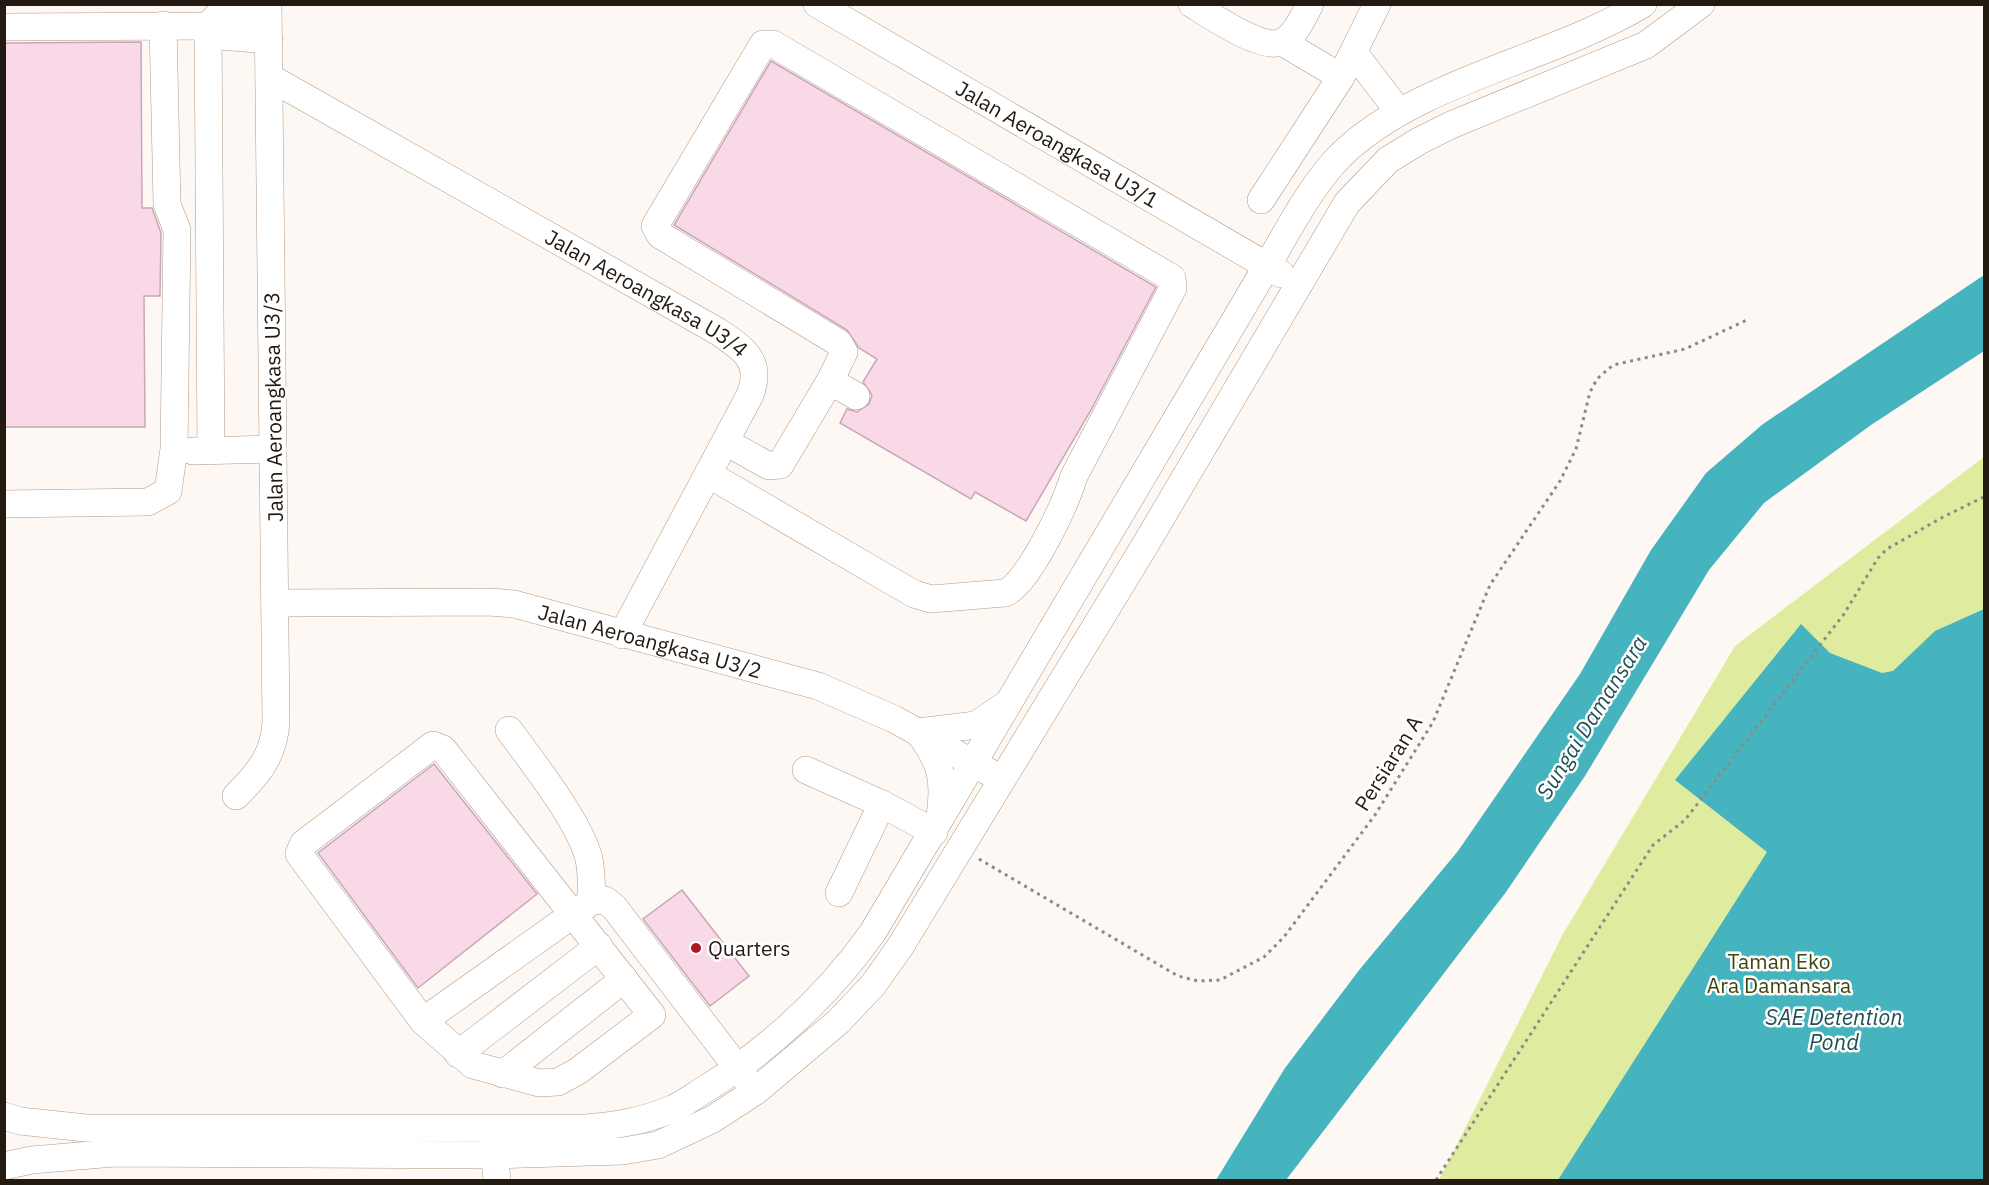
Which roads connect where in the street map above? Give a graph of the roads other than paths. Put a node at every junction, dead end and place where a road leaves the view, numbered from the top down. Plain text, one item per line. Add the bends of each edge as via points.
1 (818, 4) edge
2 (1192, 4) edge
3 (1310, 4) edge
4 (1377, 4) edge
5 (1643, 4) edge
6 (1701, 4) edge
7 (268, 20) edge
8 (163, 25) junction
9 (4, 27) edge
10 (208, 31) junction
11 (1282, 42) junction
12 (1354, 53) junction
13 (269, 77) junction
14 (1341, 77) junction
15 (1399, 112) junction
16 (1261, 200) dead end
17 (1267, 266) junction
18 (1298, 283) junction
19 (830, 381) junction
20 (856, 396) dead end
21 (726, 442) junction
22 (174, 449) junction
23 (273, 449) junction
24 (211, 451) junction
25 (708, 474) junction
26 (4, 504) edge
27 (275, 603) junction
28 (622, 635) junction
29 (1010, 701) junction
30 (509, 730) dead end
31 (918, 732) junction
32 (974, 763) junction
33 (806, 770) dead end
34 (1000, 779) junction
35 (236, 796) dead end
36 (882, 804) junction
37 (936, 828) junction
38 (838, 893) dead end
39 (583, 907) junction
40 (599, 946) junction
41 (624, 979) junction
42 (680, 994) junction
43 (652, 1015) junction
44 (423, 1021) junction
45 (459, 1054) junction
46 (737, 1069) junction
47 (503, 1074) junction
48 (756, 1091) junction
49 (4, 1116) edge
50 (495, 1155) edge
51 (4, 1166) edge

1 - 17 street, Jalan Aeroangkasa U3/1
2 - 11 street via 1258,41
3 - 11 street via 1297,27
4 - 12 street
5 - 15 street via 1587,34
6 - 18 street via 1646,45 1451,125 1388,160 1347,203
7 - 10 street via 218,15
7 - 13 street, Jalan Aeroangkasa U3/3
8 - 9 street
8 - 10 street
8 - 22 street via 167,204 177,230
10 - 24 street
11 - 14 street
12 - 14 street
12 - 15 street
13 - 21 street, Jalan Aeroangkasa U3/4 via 739,345 755,369 756,381
13 - 23 street, Jalan Aeroangkasa U3/3
14 - 16 street
15 - 17 street via 1340,157 1304,204
17 - 18 street, Jalan Aeroangkasa U3/1
17 - 29 street
18 - 34 street via 1143,547
19 - 20 street
19 - 21 street via 780,465 769,465
19 - 25 street via 844,352 839,343 660,235 654,226 759,47 768,42 1172,278 1173,288 1074,476 1060,486 1024,576 1013,589 931,599 914,594
21 - 25 street, Jalan Aeroangkasa U3/4
22 - 24 street
22 - 26 street via 168,490 148,502
23 - 24 street
23 - 27 street, Jalan Aeroangkasa U3/3
25 - 28 street, Jalan Aeroangkasa U3/4
27 - 28 street, Jalan Aeroangkasa U3/2 via 514,604
27 - 35 street, Jalan Aeroangkasa U3/3 via 275,739 258,775
28 - 31 street, Jalan Aeroangkasa U3/2 via 818,686
29 - 31 street via 976,725
29 - 32 street
30 - 39 street via 584,843 590,861
31 - 32 street, Jalan Aeroangkasa U3/2
31 - 37 street via 936,756 944,785
32 - 34 street, Jalan Aeroangkasa U3/2
32 - 37 street
33 - 36 street
34 - 48 street via 900,947 873,985 838,1022
36 - 37 street
36 - 38 street
37 - 46 street via 850,964 818,999
39 - 40 street
39 - 42 street via 605,900 614,907
39 - 44 street
39 - 44 street via 443,749 428,747 303,844 299,854
40 - 41 street
40 - 45 street
41 - 43 street
41 - 47 street
42 - 43 street
42 - 46 street
43 - 47 street via 558,1082 539,1083
44 - 45 street
45 - 47 street via 473,1065
46 - 48 street
46 - 50 street via 674,1108 628,1124 554,1129
48 - 50 street via 713,1119 658,1145 623,1151
49 - 50 street via 86,1128 274,1126
50 - 51 street via 114,1153

